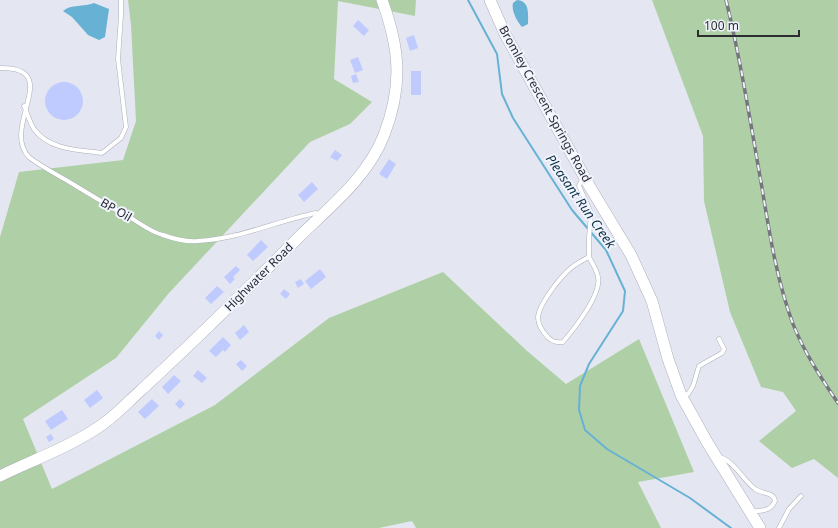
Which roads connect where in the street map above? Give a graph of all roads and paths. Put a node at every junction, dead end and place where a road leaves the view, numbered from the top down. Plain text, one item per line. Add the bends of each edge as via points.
1 (121, 0) edge
2 (382, 0) edge
3 (490, 0) edge
4 (0, 68) edge
5 (24, 106) junction
6 (584, 175) junction
7 (321, 216) junction
8 (590, 257) junction
9 (719, 339) dead end
10 (681, 395) junction
11 (716, 456) junction
12 (0, 476) edge
13 (801, 496) dead end
14 (749, 512) junction
15 (760, 528) edge
16 (779, 528) edge

1 - 5 lane via 118,59 126,127 121,138 102,152 68,148 47,141 34,129
2 - 7 street, Highwater Road via 391,22 398,75 390,118 370,163
3 - 6 street, Bromley Crescent Springs Road via 505,34
4 - 5 lane, BP Oil via 16,69 26,74 30,83
5 - 7 lane, BP Oil via 19,133 22,147 30,157 105,204 162,235 179,240 198,241 221,238 316,213
6 - 8 lane via 579,186 591,213
6 - 10 street, Bromley Crescent Springs Road via 648,289
7 - 12 street, Highwater Road via 163,370 104,423 87,435
8 - 8 lane via 563,275 538,316 543,331 556,343 563,342 576,328 596,294 598,277
9 - 10 lane via 724,349 722,353 699,366 693,386 688,394
10 - 11 street, Bromley Crescent Springs Road
11 - 14 street, Bromley Crescent Springs Road
11 - 14 lane via 723,458 755,489 771,494 775,498 774,505 767,510
13 - 16 lane
14 - 15 street, Bromley Crescent Springs Road

